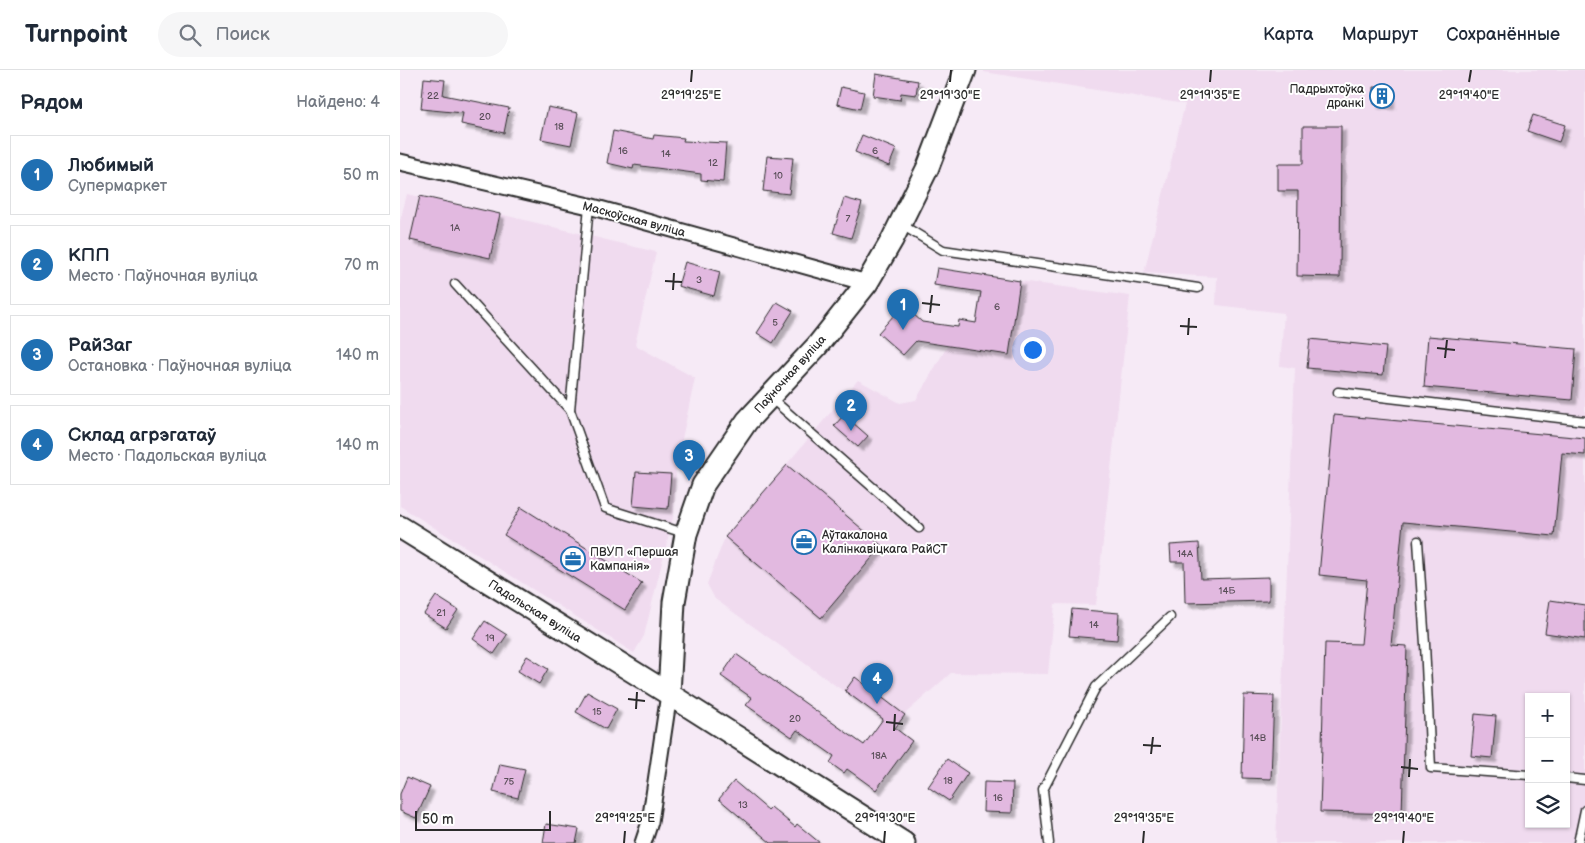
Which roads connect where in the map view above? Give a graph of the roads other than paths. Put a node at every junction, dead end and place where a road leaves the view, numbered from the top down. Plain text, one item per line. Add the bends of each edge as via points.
1 (965, 70) edge
2 (400, 162) edge
3 (589, 206) junction
4 (900, 224) junction
5 (867, 283) junction
6 (454, 284) dead end
7 (1198, 288) dead end
8 (1338, 392) dead end
9 (770, 397) junction
10 (570, 410) junction
11 (1585, 421) edge
12 (400, 527) edge
13 (919, 528) dead end
14 (686, 534) junction
15 (1418, 541) dead end
16 (1170, 617) dead end
17 (669, 694) junction
18 (1525, 775) edge
19 (1570, 778) edge
20 (1585, 780) edge
21 (1585, 810) edge
22 (643, 843) edge
23 (904, 843) edge
24 (1049, 843) edge
25 (1578, 843) edge

1 - 4 street, Паўночная вуліца via 928,167
2 - 3 street, Маскоўская вуліца
3 - 5 street, Маскоўская вуліца
3 - 10 lane
4 - 5 street, Паўночная вуліца
4 - 7 lane via 944,250
5 - 9 street, Паўночная вуліца via 817,346
6 - 10 lane
8 - 11 lane
9 - 13 lane
9 - 14 street, Паўночная вуліца via 748,421 703,485
10 - 14 lane via 605,508
12 - 17 street, Падольская вуліца
14 - 17 street, Паўночная вуліца via 674,602
15 - 18 lane via 1431,768
16 - 24 lane via 1096,686 1043,790
17 - 22 street via 650,822
17 - 23 street, Падольская вуліца
19 - 20 lane
21 - 25 lane

